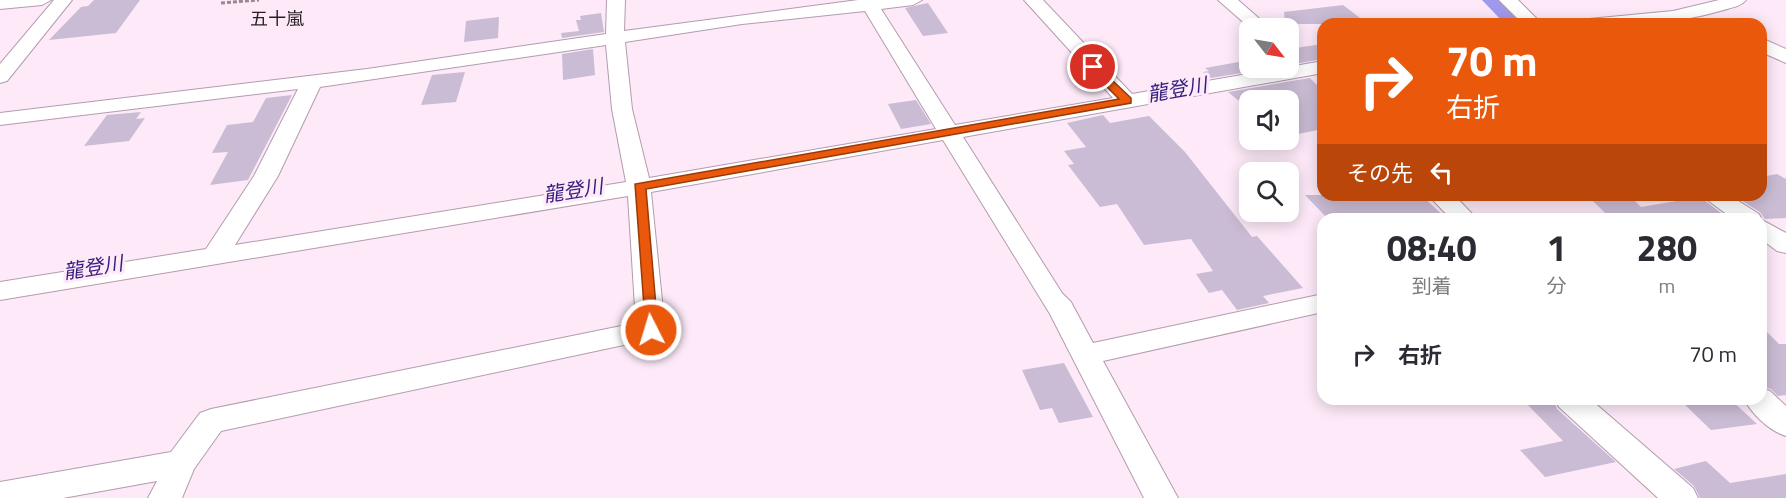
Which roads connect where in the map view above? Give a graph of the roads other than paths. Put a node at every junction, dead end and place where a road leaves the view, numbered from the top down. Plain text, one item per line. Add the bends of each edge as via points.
1 (42, 0) edge
2 (63, 0) edge
3 (616, 0) edge
4 (913, 0) edge
5 (1033, 0) edge
6 (1227, 0) edge
7 (1508, 0) edge
8 (1674, 0) edge
9 (1737, 0) edge
10 (868, 3) edge
11 (0, 4) edge
12 (1703, 11) junction
13 (1249, 18) edge
14 (1527, 18) edge
15 (1661, 18) edge
16 (1716, 18) edge
17 (615, 37) junction
18 (1767, 47) edge
19 (1786, 57) edge
20 (1299, 60) edge
21 (1317, 72) edge
22 (1317, 73) edge
23 (0, 77) edge
24 (312, 82) junction
25 (1127, 100) junction
26 (0, 119) edge
27 (949, 131) junction
28 (639, 186) junction
29 (1446, 201) edge
30 (1722, 201) edge
31 (1459, 213) edge
32 (1741, 213) edge
33 (1767, 231) edge
34 (1786, 245) edge
35 (216, 254) junction
36 (0, 291) edge
37 (1317, 304) edge
38 (1084, 355) junction
39 (1577, 405) edge
40 (1765, 405) edge
41 (1786, 424) edge
42 (181, 463) junction
43 (0, 496) edge
44 (165, 498) edge
45 (1161, 498) edge
46 (1681, 498) edge

1 - 11 street
2 - 23 street
3 - 17 street
4 - 10 street
5 - 25 street
6 - 13 street
7 - 14 street
8 - 12 street
9 - 12 street
10 - 17 street
10 - 27 street
12 - 15 street
12 - 16 street
17 - 24 street
17 - 28 street via 622,109
18 - 19 street
20 - 21 street
22 - 25 street
24 - 26 street
24 - 35 street via 266,176
25 - 27 street
27 - 28 street
27 - 38 street via 1061,309
28 - 35 street
28 - 42 street via 651,330 211,422
29 - 31 street
30 - 32 street
33 - 34 street
35 - 36 street
37 - 38 street
38 - 45 street
39 - 46 street
40 - 41 street
42 - 43 street
42 - 44 street

